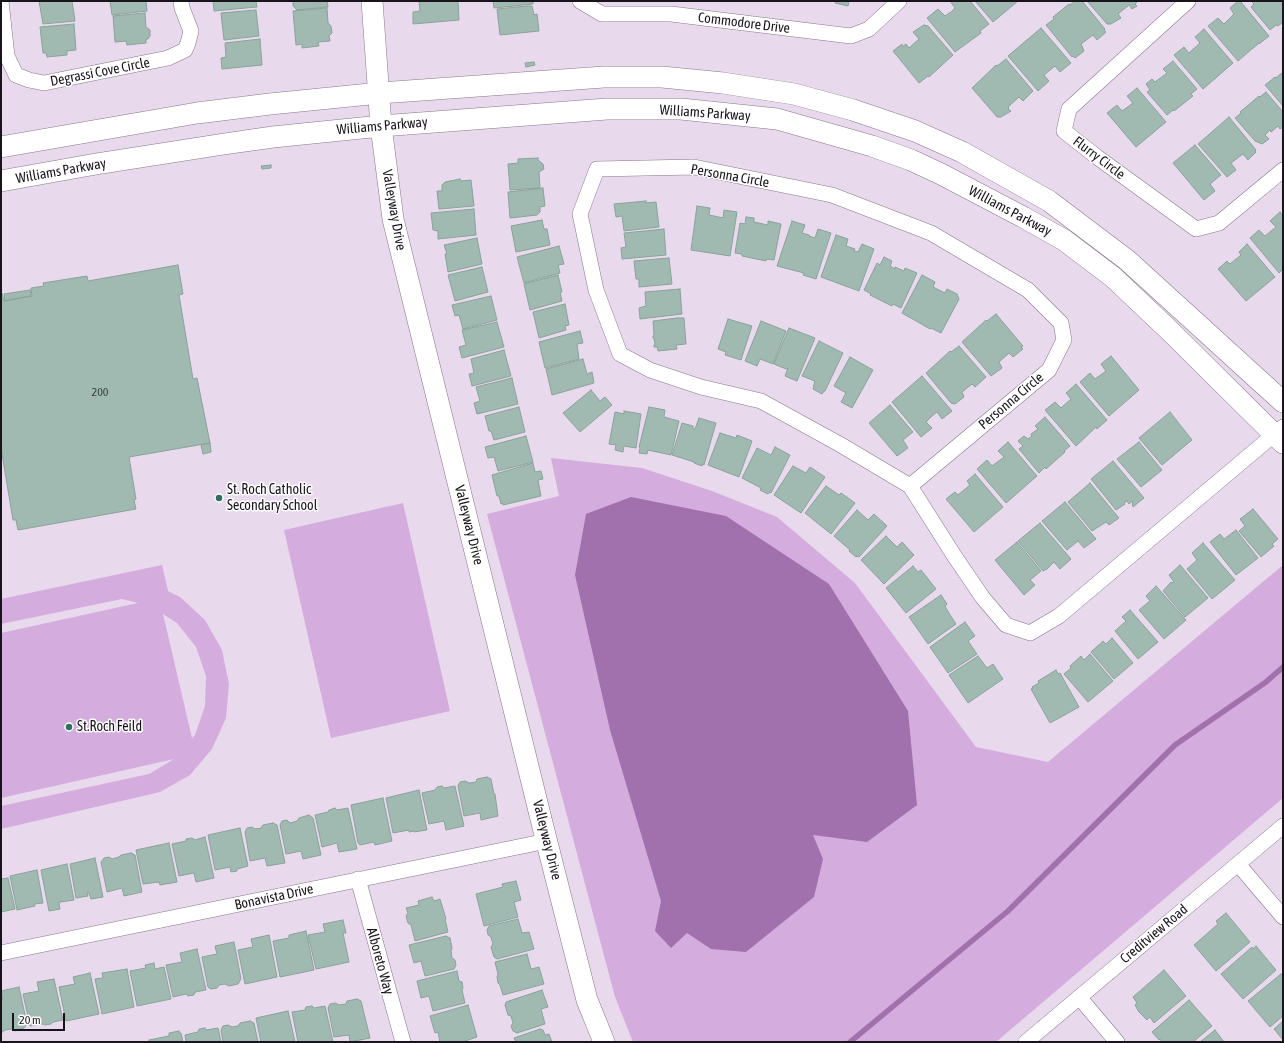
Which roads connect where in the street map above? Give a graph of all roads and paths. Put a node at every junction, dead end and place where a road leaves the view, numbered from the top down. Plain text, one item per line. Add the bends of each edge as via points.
1 (1, 1) edge
2 (181, 1) edge
3 (372, 1) edge
4 (580, 1) edge
5 (899, 1) edge
6 (1188, 1) edge
7 (380, 93) junction
8 (382, 126) junction
9 (1, 147) edge
10 (1283, 170) edge
11 (1, 181) edge
12 (1283, 402) edge
13 (1280, 435) edge
14 (910, 486) junction
15 (1283, 826) edge
16 (547, 840) junction
17 (1238, 864) junction
18 (358, 879) junction
19 (1283, 917) edge
20 (1, 952) edge
21 (1078, 997) junction
22 (403, 1042) edge
23 (604, 1042) edge
24 (1026, 1042) edge
25 (1117, 1042) edge

1 - 2 street, Degrassi Cove Circle via 7,56 16,75 44,83 168,58 185,50 191,31
3 - 7 main road, Valleyway Drive
4 - 5 street, Commodore Drive via 602,14 671,14 851,36 869,29
6 - 10 street, Flurry Circle via 1069,109 1064,131 1196,229 1219,223
7 - 8 main road, Valleyway Drive
7 - 9 main road, Williams Parkway via 197,113
7 - 12 main road, Williams Parkway via 604,77 662,77 794,94 915,131 962,152 1049,201 1127,260
8 - 11 main road, Williams Parkway via 231,143
8 - 13 main road, Williams Parkway via 607,110 681,109 777,119 872,146 941,174 1064,240 1113,277
8 - 16 main road, Valleyway Drive via 393,219
13 - 14 street, Personna Circle via 1059,616 1030,633 1006,625 983,598
14 - 14 street, Personna Circle via 1049,370 1064,340 1061,324 1057,319 1028,290 931,233 832,195 694,167 597,169 580,214 596,290 620,354 650,370 700,387 761,401
15 - 17 street, Creditview Road
16 - 18 street, Bonavista Drive
16 - 23 main road, Valleyway Drive via 588,1000
17 - 19 street
17 - 21 street, Creditview Road
18 - 20 street, Bonavista Drive
18 - 22 street, Alboreto Way
21 - 24 street, Creditview Road
21 - 25 street

